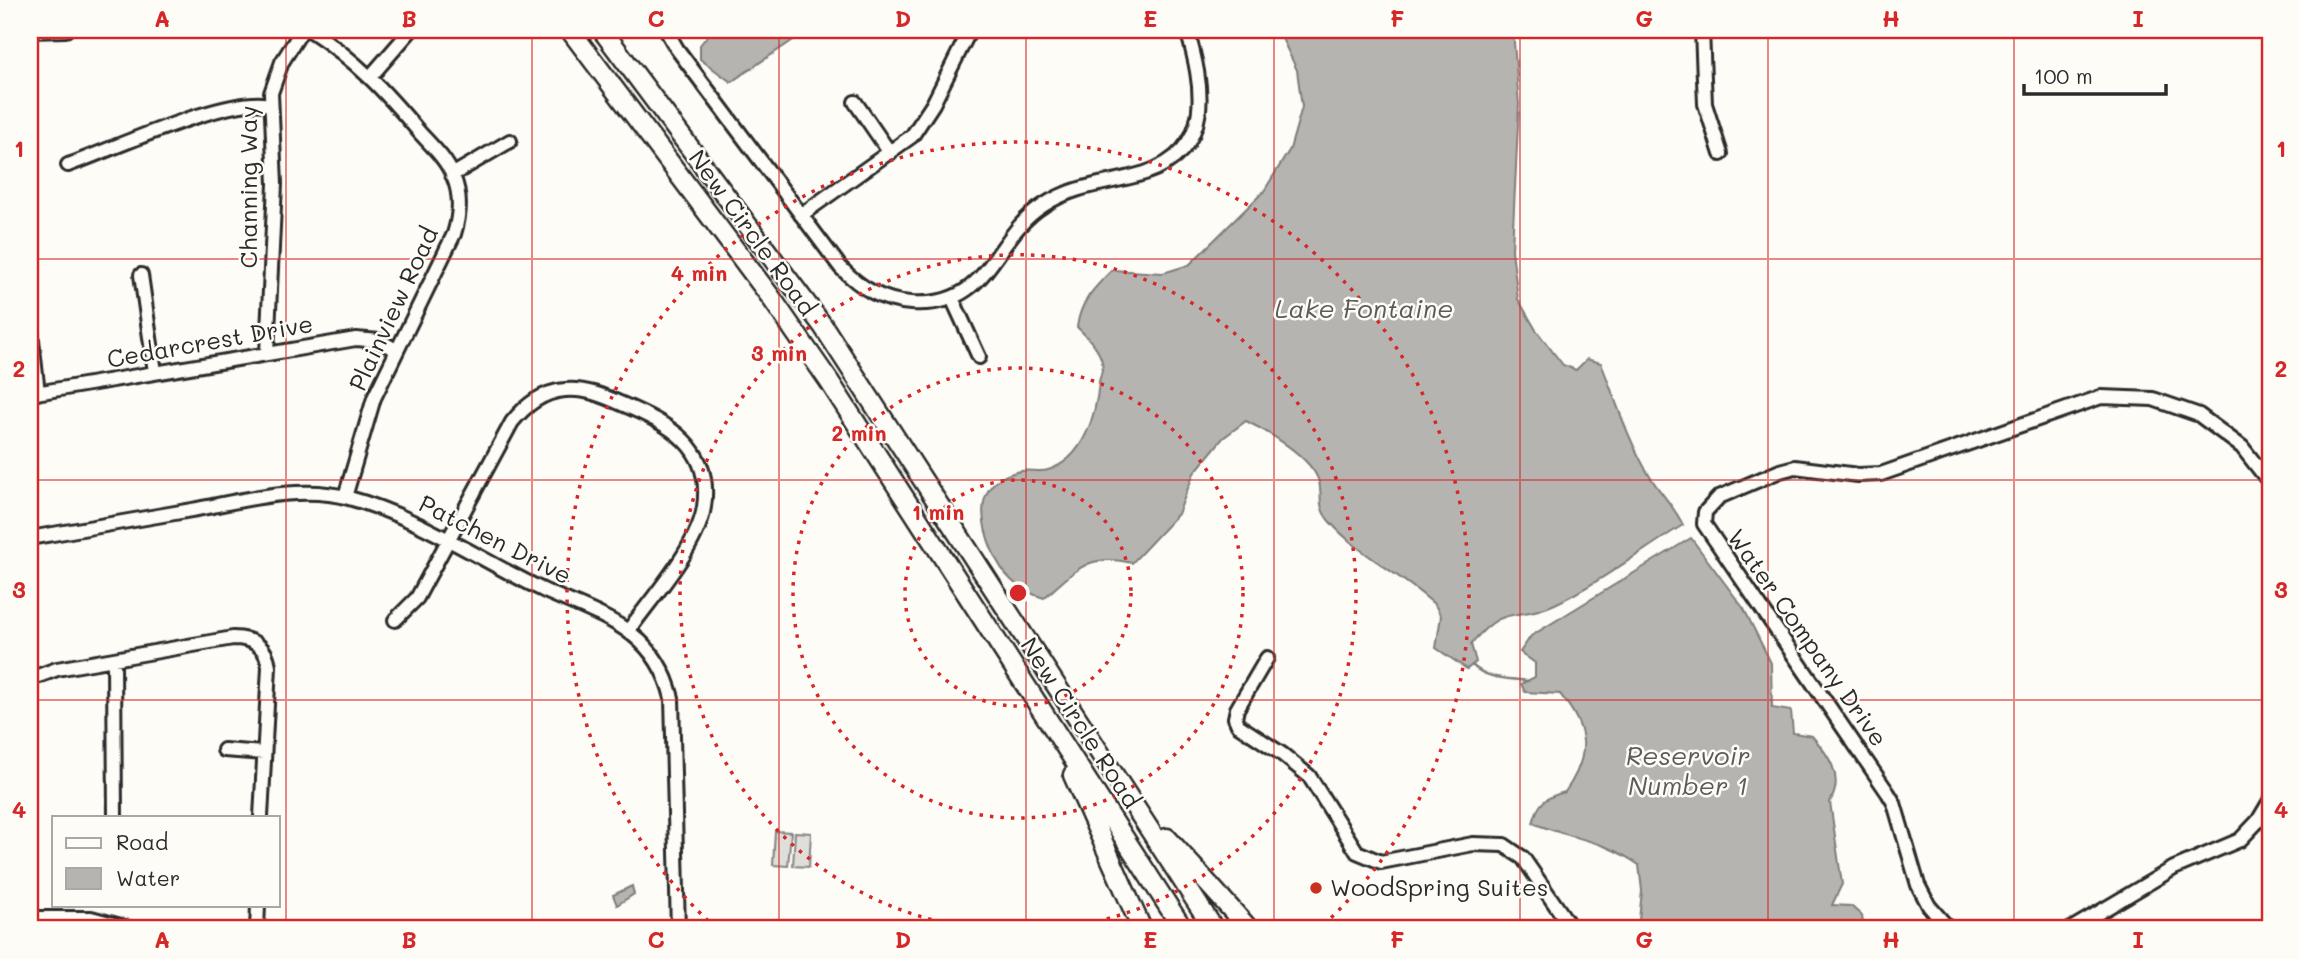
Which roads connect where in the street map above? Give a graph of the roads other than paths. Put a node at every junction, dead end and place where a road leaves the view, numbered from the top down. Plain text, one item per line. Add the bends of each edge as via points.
1 (66, 30) edge
2 (302, 30) edge
3 (310, 30) edge
4 (411, 30) edge
5 (570, 30) edge
6 (602, 30) edge
7 (666, 30) edge
8 (970, 30) edge
9 (1187, 30) edge
10 (1702, 30) edge
11 (30, 31) edge
12 (371, 76) junction
13 (855, 102) dead end
14 (270, 105) junction
15 (510, 141) dead end
16 (890, 153) junction
17 (1721, 153) dead end
18 (68, 165) dead end
19 (453, 174) junction
20 (801, 215) junction
21 (141, 275) dead end
22 (952, 298) junction
23 (30, 322) edge
24 (397, 349) junction
25 (267, 352) junction
26 (979, 357) dead end
27 (155, 372) junction
28 (34, 393) edge
29 (2270, 483) edge
30 (345, 497) junction
31 (30, 538) edge
32 (448, 540) junction
33 (395, 620) dead end
34 (629, 630) junction
35 (1267, 658) dead end
36 (114, 660) junction
37 (30, 679) edge
38 (1025, 681) junction
39 (1054, 681) junction
40 (224, 750) dead end
41 (264, 753) junction
42 (2270, 801) edge
43 (115, 816) edge
44 (261, 816) edge
45 (258, 906) edge
46 (30, 918) edge
47 (132, 929) edge
48 (257, 929) edge
49 (678, 929) edge
50 (1142, 929) edge
51 (1183, 929) edge
52 (1214, 929) edge
53 (1249, 929) edge
54 (1572, 929) edge
55 (1949, 929) edge
56 (2071, 929) edge

1 - 11 street
2 - 14 street, Channing Way via 275,78
3 - 12 street
4 - 12 street
5 - 38 highway, New Circle Road via 799,339
6 - 39 highway, New Circle Road via 823,326
7 - 20 street
8 - 16 street via 919,126
9 - 22 street via 1202,98 1198,119 1184,146 1158,167 1081,187 1041,207 984,276
10 - 17 street via 1705,104
12 - 19 street
13 - 16 street
14 - 18 street via 254,103 220,110
14 - 25 street, Channing Way via 275,184
15 - 19 street
16 - 20 street
19 - 24 street, Plainview Road via 459,207 454,234
20 - 22 street via 841,268 864,289 914,303
21 - 27 street
22 - 26 street
23 - 28 street
24 - 25 street, Cedarcrest Drive via 380,341 356,339
24 - 30 street, Plainview Road via 362,431
25 - 27 street, Cedarcrest Drive
27 - 28 street, Cedarcrest Drive
29 - 55 street, Water Company Drive via 2242,447 2199,415 2153,399 2101,397 1881,474 1795,467 1780,471 1726,493 1708,507 1704,524 1894,803 1918,886
30 - 31 street, Patchen Drive via 296,494 252,499
30 - 32 street, Patchen Drive via 394,513
32 - 33 street via 417,598
32 - 34 street, Patchen Drive
32 - 34 street via 512,422 540,397 565,390 587,391 661,421 682,437 699,463 705,504 691,542
34 - 49 street, Patchen Drive via 660,664 672,698
35 - 54 street via 1235,714 1238,725 1309,776 1357,852 1369,859 1390,861 1473,844 1504,845 1523,858
36 - 37 street via 57,669
36 - 41 street via 233,638 257,644 268,657 269,667
36 - 43 street
38 - 50 highway via 1074,776
38 - 51 highway, New Circle Road
39 - 52 highway, New Circle Road
39 - 53 highway via 1174,847
40 - 41 street
41 - 44 street
42 - 56 street via 2240,840 2166,872
45 - 48 street
46 - 47 street via 91,918

